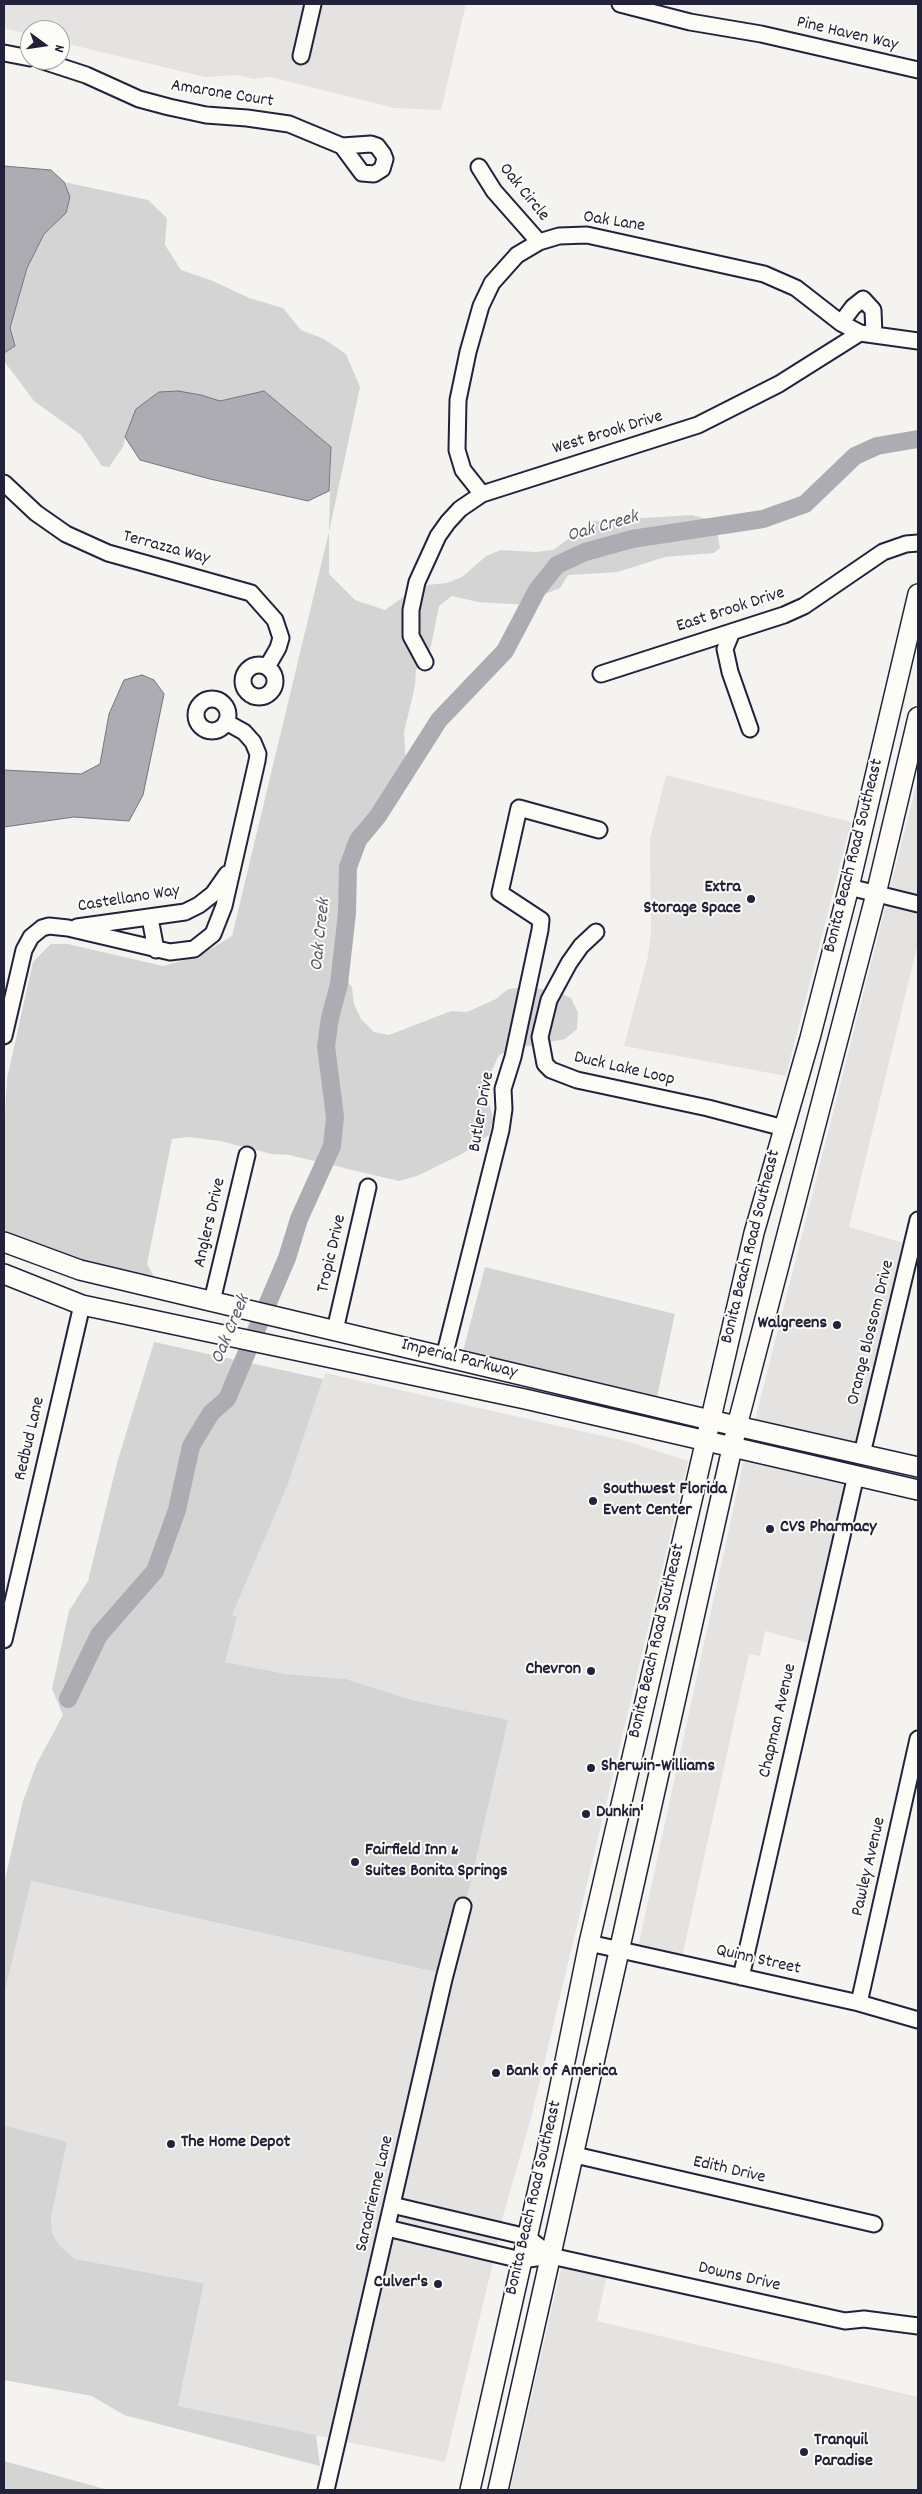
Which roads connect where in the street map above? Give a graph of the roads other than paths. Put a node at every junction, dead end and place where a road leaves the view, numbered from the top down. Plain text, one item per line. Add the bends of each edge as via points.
1 (313, 4) edge
2 (620, 4) edge
3 (4, 53) edge
4 (20, 56) edge
5 (301, 56) dead end
6 (70, 70) edge
7 (918, 70) edge
8 (342, 146) dead end
9 (479, 167) dead end
10 (539, 242) junction
11 (841, 323) junction
12 (867, 334) junction
13 (918, 341) edge
14 (4, 483) edge
15 (482, 494) junction
16 (918, 543) edge
17 (918, 594) edge
18 (732, 632) junction
19 (918, 648) edge
20 (918, 658) edge
21 (425, 662) dead end
22 (267, 667) dead end
23 (601, 674) dead end
24 (918, 717) edge
25 (226, 722) dead end
26 (750, 729) dead end
27 (599, 830) dead end
28 (233, 863) junction
29 (849, 887) junction
30 (876, 894) junction
31 (918, 904) edge
32 (150, 918) junction
33 (68, 928) junction
34 (596, 932) dead end
35 (156, 950) junction
36 (4, 1036) edge
37 (784, 1128) junction
38 (247, 1155) dead end
39 (368, 1187) dead end
40 (918, 1220) edge
41 (4, 1242) edge
42 (780, 1258) junction
43 (4, 1274) edge
44 (212, 1301) junction
45 (82, 1305) junction
46 (334, 1330) junction
47 (444, 1357) junction
48 (336, 1360) junction
49 (398, 1373) junction
50 (710, 1420) junction
51 (737, 1426) junction
52 (705, 1440) junction
53 (732, 1447) junction
54 (862, 1454) junction
55 (918, 1467) edge
56 (856, 1475) junction
57 (918, 1490) edge
58 (4, 1640) edge
59 (918, 1739) edge
60 (463, 1906) dead end
61 (589, 1943) junction
62 (621, 1948) junction
63 (741, 1977) junction
64 (859, 2003) junction
65 (918, 2020) edge
66 (575, 2155) junction
67 (392, 2206) junction
68 (874, 2224) dead end
69 (387, 2228) junction
70 (527, 2237) junction
71 (551, 2256) junction
72 (521, 2260) junction
73 (918, 2326) edge
74 (326, 2490) edge
75 (470, 2490) edge
76 (498, 2490) edge

1 - 5 street
2 - 7 street, Pine Haven Way
3 - 4 street
6 - 8 street, Amarone Court via 139,99 206,115 289,124
9 - 10 street, Oak Circle via 494,191
10 - 11 street, Oak Lane via 559,236 587,235 764,274 809,296
10 - 15 street, Oak Lane via 517,254 492,283 477,319 466,361 458,400 457,455 463,470
11 - 12 street, Oak Lane
11 - 12 street via 863,299 873,310
12 - 13 street
12 - 15 street, West Brook Drive via 698,425
14 - 22 street, Terrazza Way via 36,513 66,534 108,553 251,593 275,620 281,638
15 - 21 street, West Brook Drive via 448,522 417,582 410,636
16 - 18 street, East Brook Drive via 883,552 804,606
17 - 29 main road, Bonita Beach Road Southeast
18 - 23 street, East Brook Drive
18 - 26 street via 725,649
19 - 20 main road
24 - 30 main road, Bonita Beach Road Southeast
25 - 28 street, Castellano Way via 249,737 258,754
27 - 47 street, Butler Drive via 519,808 500,893 541,920 540,930 503,1089 500,1130
28 - 32 street, Castellano Way via 219,887 199,906 177,914
28 - 35 street, Castellano Way via 220,919 208,940 187,951
29 - 30 street
29 - 37 main road, Bonita Beach Road Southeast
30 - 31 street
30 - 42 main road, Bonita Beach Road Southeast
32 - 33 street, Castellano Way
32 - 35 street
33 - 35 street, Castellano Way
33 - 36 street, Castellano Way via 49,926 31,936 24,950
34 - 37 street, Duck Lake Loop via 581,946 549,1000 540,1037 545,1064 551,1070 577,1080
37 - 42 main road via 792,1134 796,1154 777,1233
37 - 50 main road, Bonita Beach Road Southeast via 754,1233
38 - 44 street, Anglers Drive
39 - 46 street, Tropic Drive
40 - 54 street, Orange Blossom Drive
41 - 44 main road, Imperial Parkway via 80,1270
42 - 51 main road, Bonita Beach Road Southeast
43 - 45 main road, Imperial Parkway
44 - 46 main road, Imperial Parkway
45 - 48 main road, Imperial Parkway
45 - 58 street, Redbud Lane
46 - 47 main road, Imperial Parkway
46 - 48 main road
47 - 49 main road via 440,1366 433,1370
47 - 50 main road, Imperial Parkway
48 - 49 main road, Imperial Parkway
49 - 52 main road, Imperial Parkway
50 - 51 main road, Imperial Parkway
50 - 52 main road, Bonita Beach Road Southeast
51 - 53 main road, Bonita Beach Road Southeast
51 - 54 main road, Imperial Parkway
52 - 53 main road, Imperial Parkway
52 - 61 main road, Bonita Beach Road Southeast
53 - 56 main road, Imperial Parkway
53 - 62 main road, Bonita Beach Road Southeast
54 - 55 main road, Imperial Parkway
56 - 57 main road, Imperial Parkway
56 - 63 street, Chapman Avenue
59 - 64 street, Pawley Avenue
60 - 67 street, Saradrienne Lane
61 - 62 street, Quinn Street
61 - 70 main road, Bonita Beach Road Southeast
62 - 63 street, Quinn Street
62 - 66 main road, Bonita Beach Road Southeast
63 - 64 street, Quinn Street
64 - 65 street, Quinn Street
66 - 68 street, Edith Drive
66 - 71 main road, Bonita Beach Road Southeast
67 - 69 street, Saradrienne Lane
67 - 70 street
69 - 72 street
69 - 74 street, Saradrienne Lane
70 - 71 street
70 - 72 main road, Bonita Beach Road Southeast
71 - 72 street
71 - 73 street, Downs Drive via 845,2321 864,2319
71 - 76 main road, Bonita Beach Road Southeast
72 - 75 main road, Bonita Beach Road Southeast

